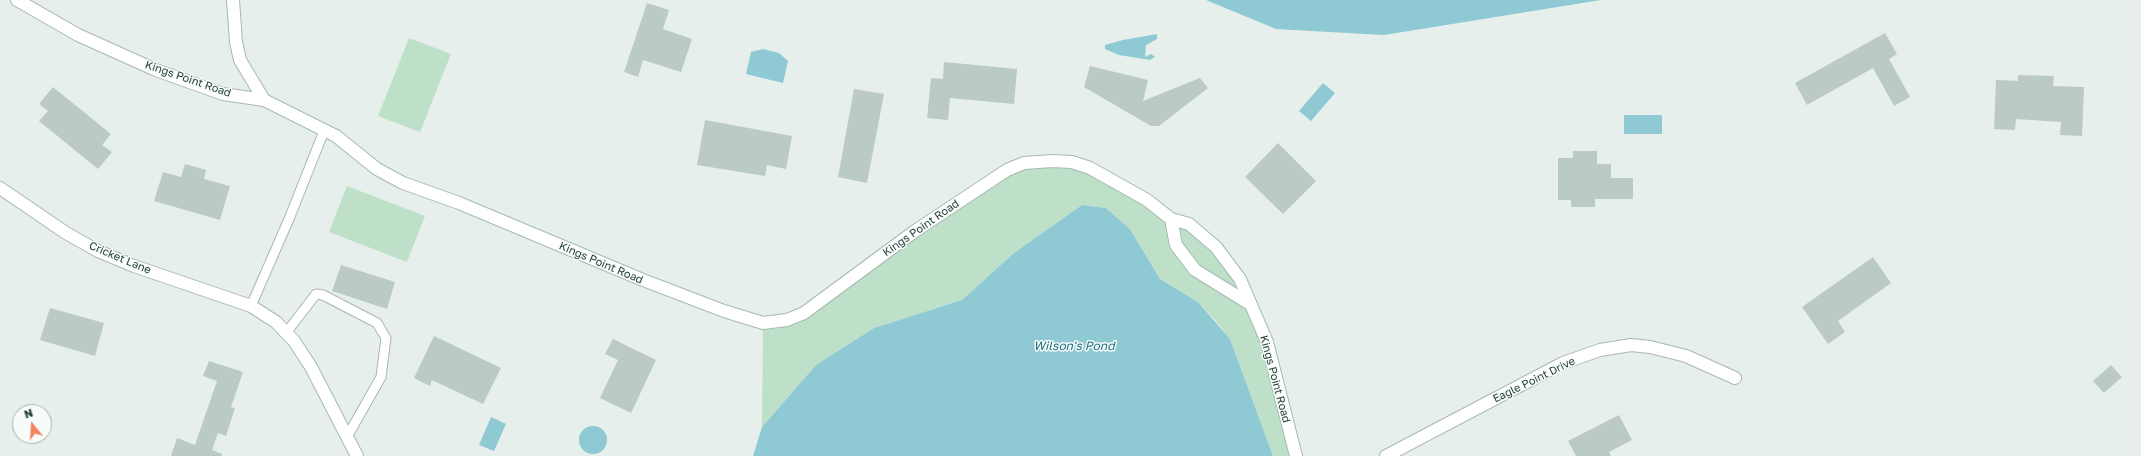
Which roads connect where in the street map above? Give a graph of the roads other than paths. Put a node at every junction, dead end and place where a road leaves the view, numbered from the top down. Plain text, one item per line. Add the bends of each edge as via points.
1 (17, 0) edge
2 (233, 0) edge
3 (264, 100) junction
4 (324, 131) junction
5 (0, 188) edge
6 (1171, 219) junction
7 (1250, 304) junction
8 (251, 306) junction
9 (286, 333) junction
10 (1735, 378) dead end
11 (347, 437) junction
12 (357, 456) edge
13 (1296, 456) edge
14 (1386, 456) edge

1 - 3 street, Kings Point Road via 78,35 156,70 222,94
2 - 3 street via 240,60
3 - 4 street, Kings Point Road
4 - 6 street, Kings Point Road via 336,136 377,169 403,183 459,203 643,280 763,323 787,320 804,313 915,231 1007,170 1024,163 1072,162 1090,168 1147,200
4 - 8 lane
5 - 8 street, Cricket Lane via 66,233 98,250 134,266
6 - 7 street, Kings Point Road via 1189,224 1216,247 1240,279
6 - 7 street via 1176,246 1195,270
7 - 13 street, Kings Point Road via 1267,342
8 - 9 street, Cricket Lane via 276,322
9 - 11 street, Cricket Lane via 311,367
9 - 11 lane via 316,294 323,295 376,323 386,338 381,377
10 - 14 street, Eagle Point Drive via 1686,356 1650,347 1631,345 1600,350 1563,363
11 - 12 street, Cricket Lane

